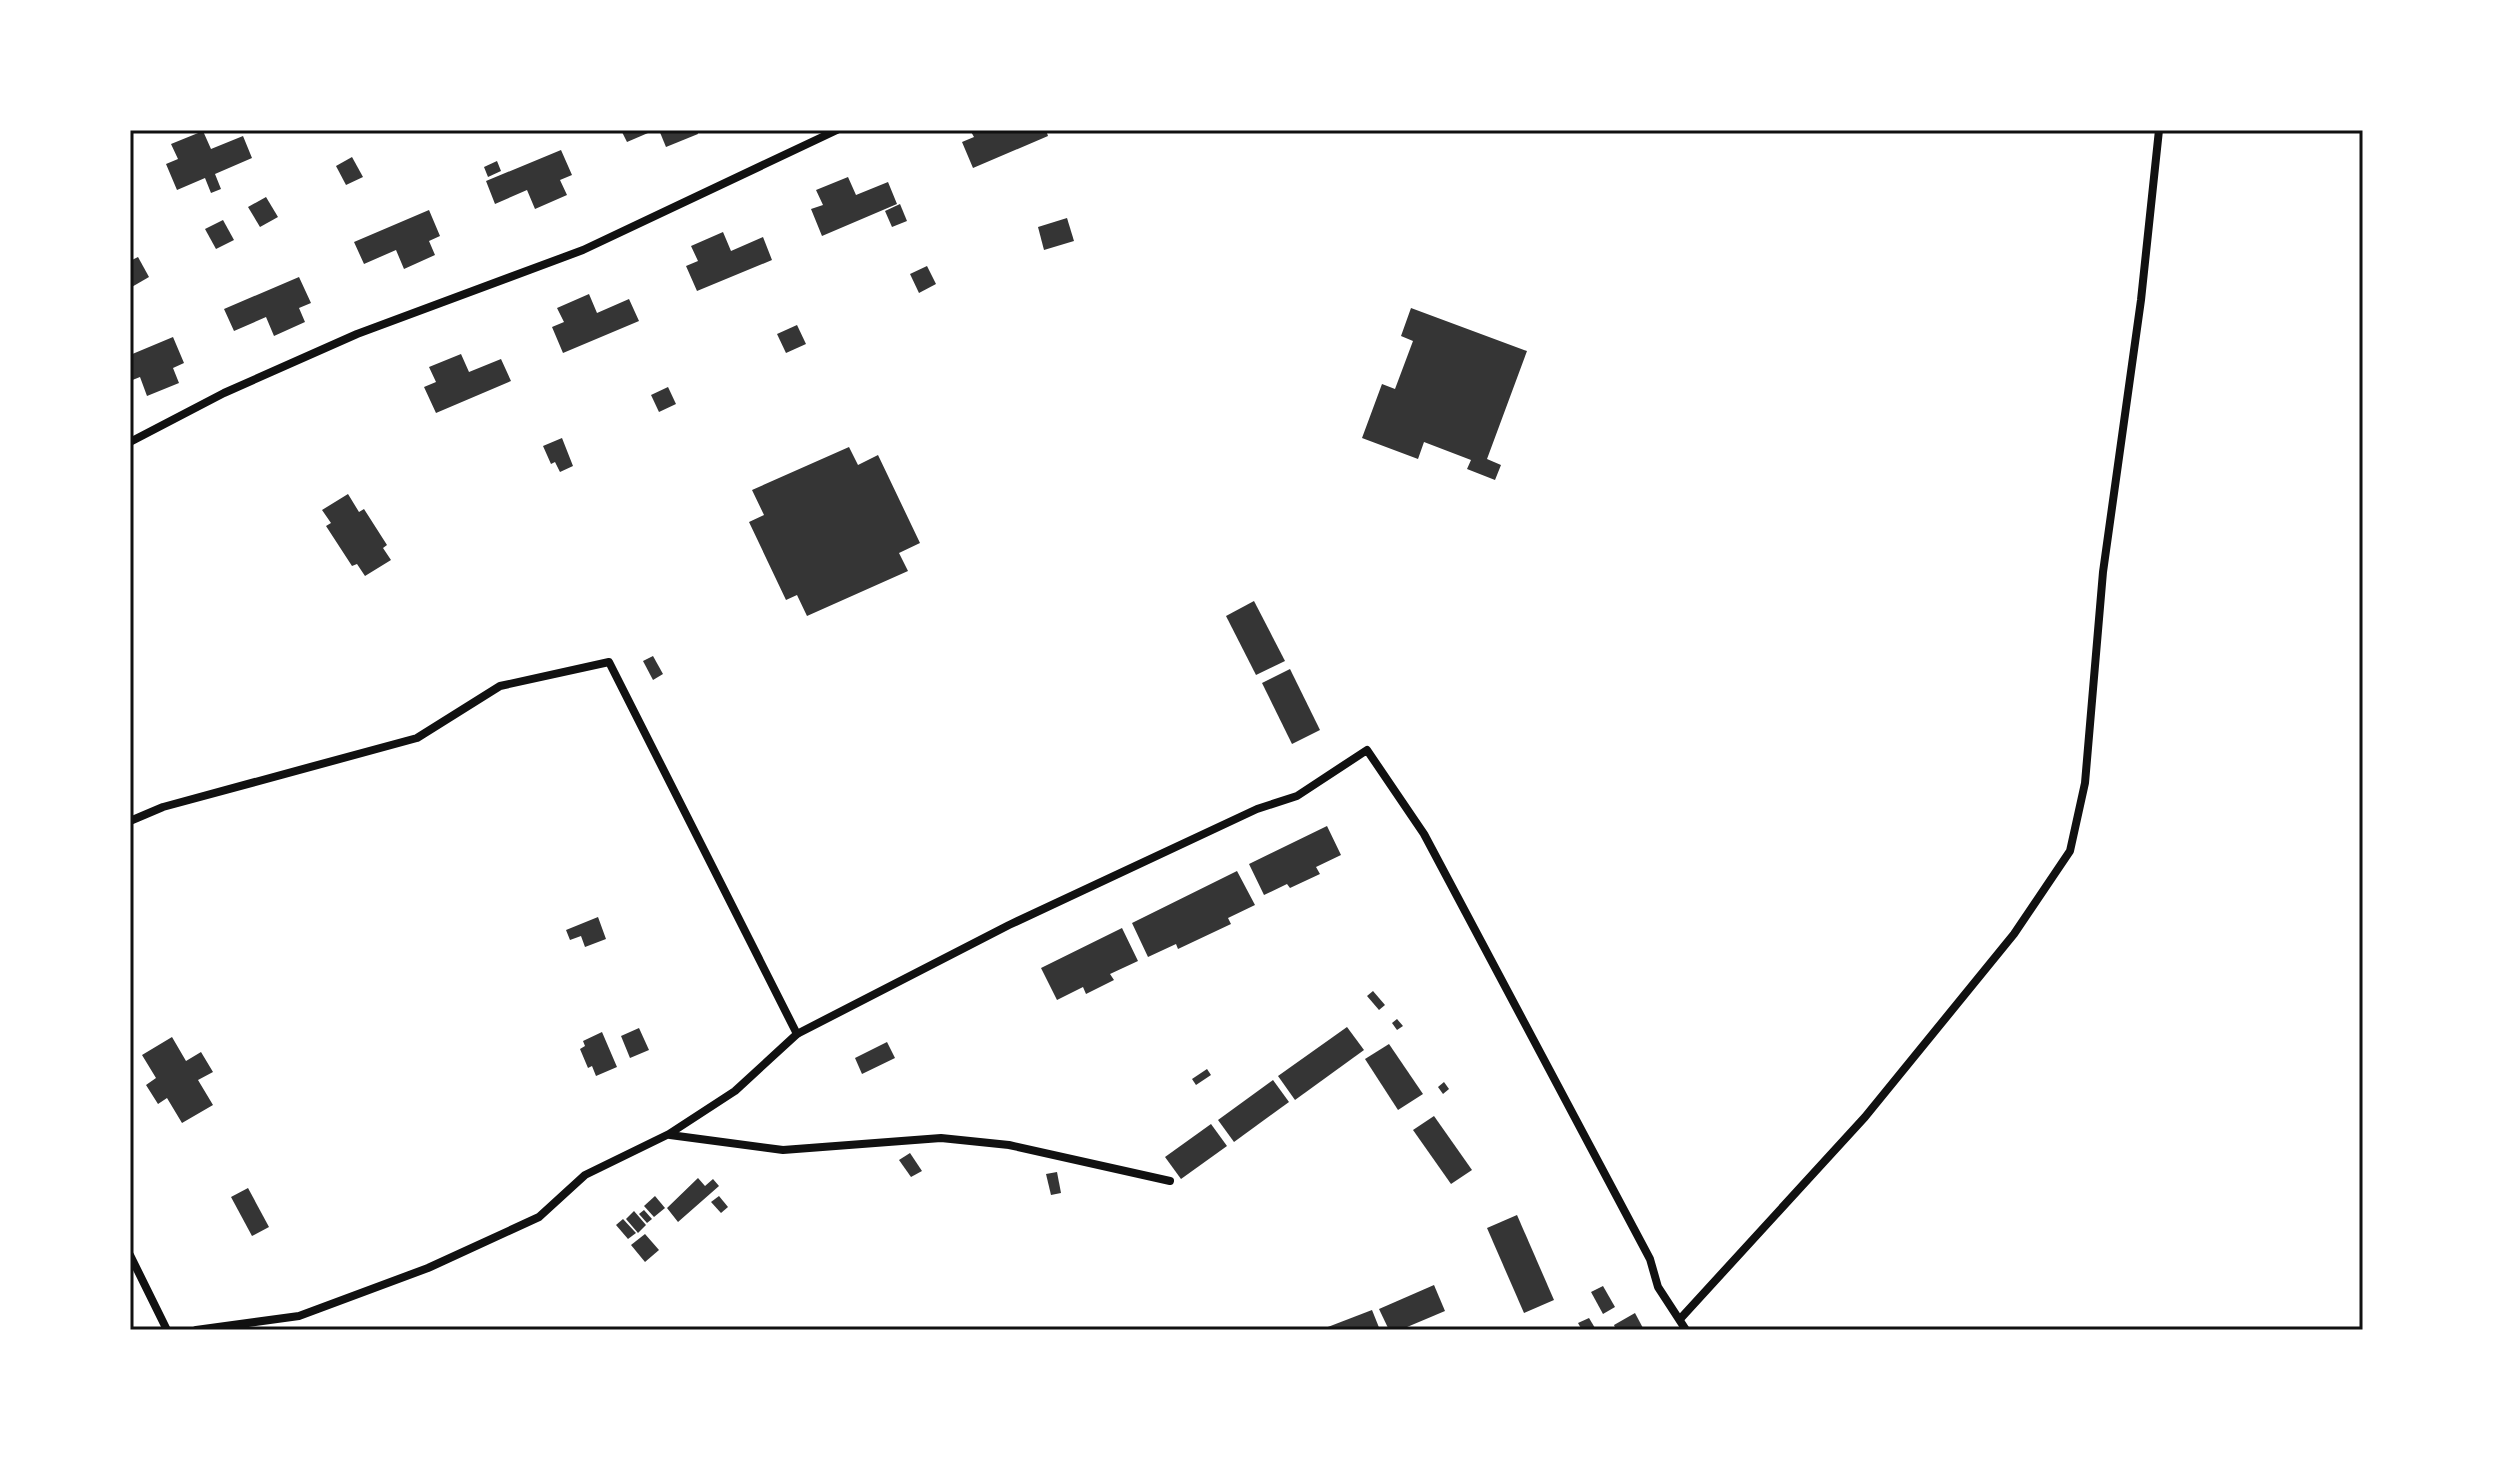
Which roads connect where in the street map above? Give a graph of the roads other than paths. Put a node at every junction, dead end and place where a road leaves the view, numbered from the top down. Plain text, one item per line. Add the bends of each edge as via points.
1 (837, 130) edge
2 (2159, 130) edge
3 (130, 442) edge
4 (130, 821) edge
5 (797, 1034) junction
6 (669, 1134) junction
7 (1170, 1181) dead end
8 (130, 1255) edge
9 (1681, 1318) junction
10 (167, 1330) edge
11 (196, 1330) edge
12 (1686, 1330) edge

1 - 3 street via 583,250 357,334
2 - 9 street via 2103,572 2085,783 2070,851 2014,934 1865,1117
4 - 5 street via 163,807 417,738 500,686 609,662
5 - 6 street via 735,1091
5 - 9 street via 1009,925 1257,809 1297,796 1367,750 1424,834 1650,1259 1658,1287
6 - 7 street via 783,1150 941,1138 1009,1145
6 - 11 street via 585,1175 539,1217 428,1268 299,1316
8 - 10 street
9 - 12 street

